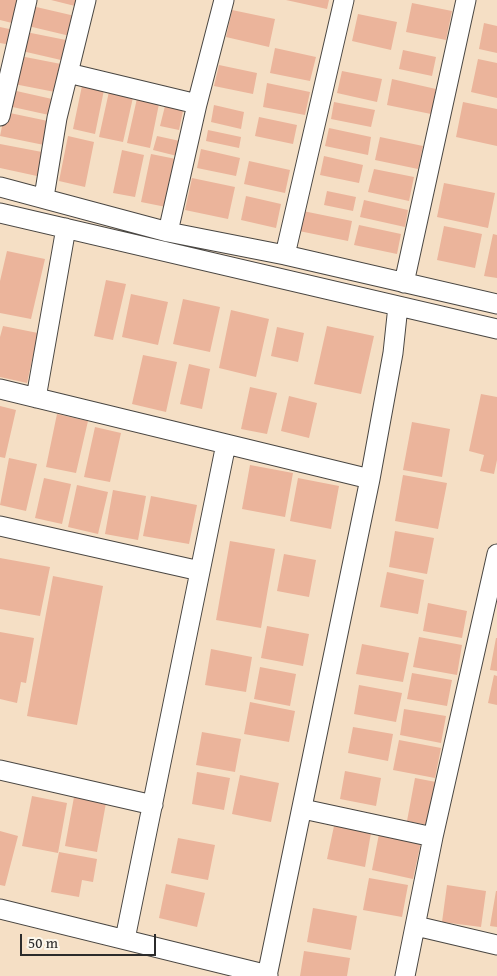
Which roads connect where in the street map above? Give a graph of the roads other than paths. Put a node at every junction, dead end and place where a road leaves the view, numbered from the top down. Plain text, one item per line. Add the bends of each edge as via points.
1 (26, 0) edge
2 (86, 0) edge
3 (224, 0) edge
4 (344, 0) edge
5 (466, 0) edge
6 (68, 73) junction
7 (197, 104) junction
8 (0, 116) edge
9 (0, 186) edge
10 (44, 197) junction
11 (0, 213) edge
12 (66, 228) junction
13 (168, 232) junction
14 (285, 255) junction
15 (359, 273) junction
16 (404, 283) junction
17 (354, 296) junction
18 (497, 304) edge
19 (398, 306) junction
20 (497, 329) edge
21 (0, 389) edge
22 (36, 398) junction
23 (226, 444) junction
24 (370, 479) junction
25 (0, 526) edge
26 (497, 554) edge
27 (200, 571) junction
28 (0, 770) edge
29 (153, 804) junction
30 (302, 809) junction
31 (433, 837) junction
32 (0, 909) edge
33 (416, 926) junction
34 (126, 939) junction
35 (497, 944) edge
36 (267, 975) edge
37 (405, 976) edge

1 - 8 street
2 - 6 street
3 - 7 street
4 - 14 street
5 - 16 street
6 - 7 street
6 - 10 street
7 - 13 street
9 - 10 street
10 - 13 street
11 - 12 street
12 - 17 street
12 - 22 street
13 - 14 street
14 - 15 street
15 - 16 street
15 - 17 street
16 - 18 street
17 - 19 street
19 - 20 street
19 - 24 street via 393,353
21 - 22 street
22 - 23 street
23 - 24 street
23 - 27 street
24 - 30 street
25 - 27 street
26 - 31 street
27 - 29 street
28 - 29 street
29 - 34 street
30 - 31 street
30 - 36 street
31 - 33 street
32 - 34 street
33 - 35 street
33 - 37 street
34 - 36 street

